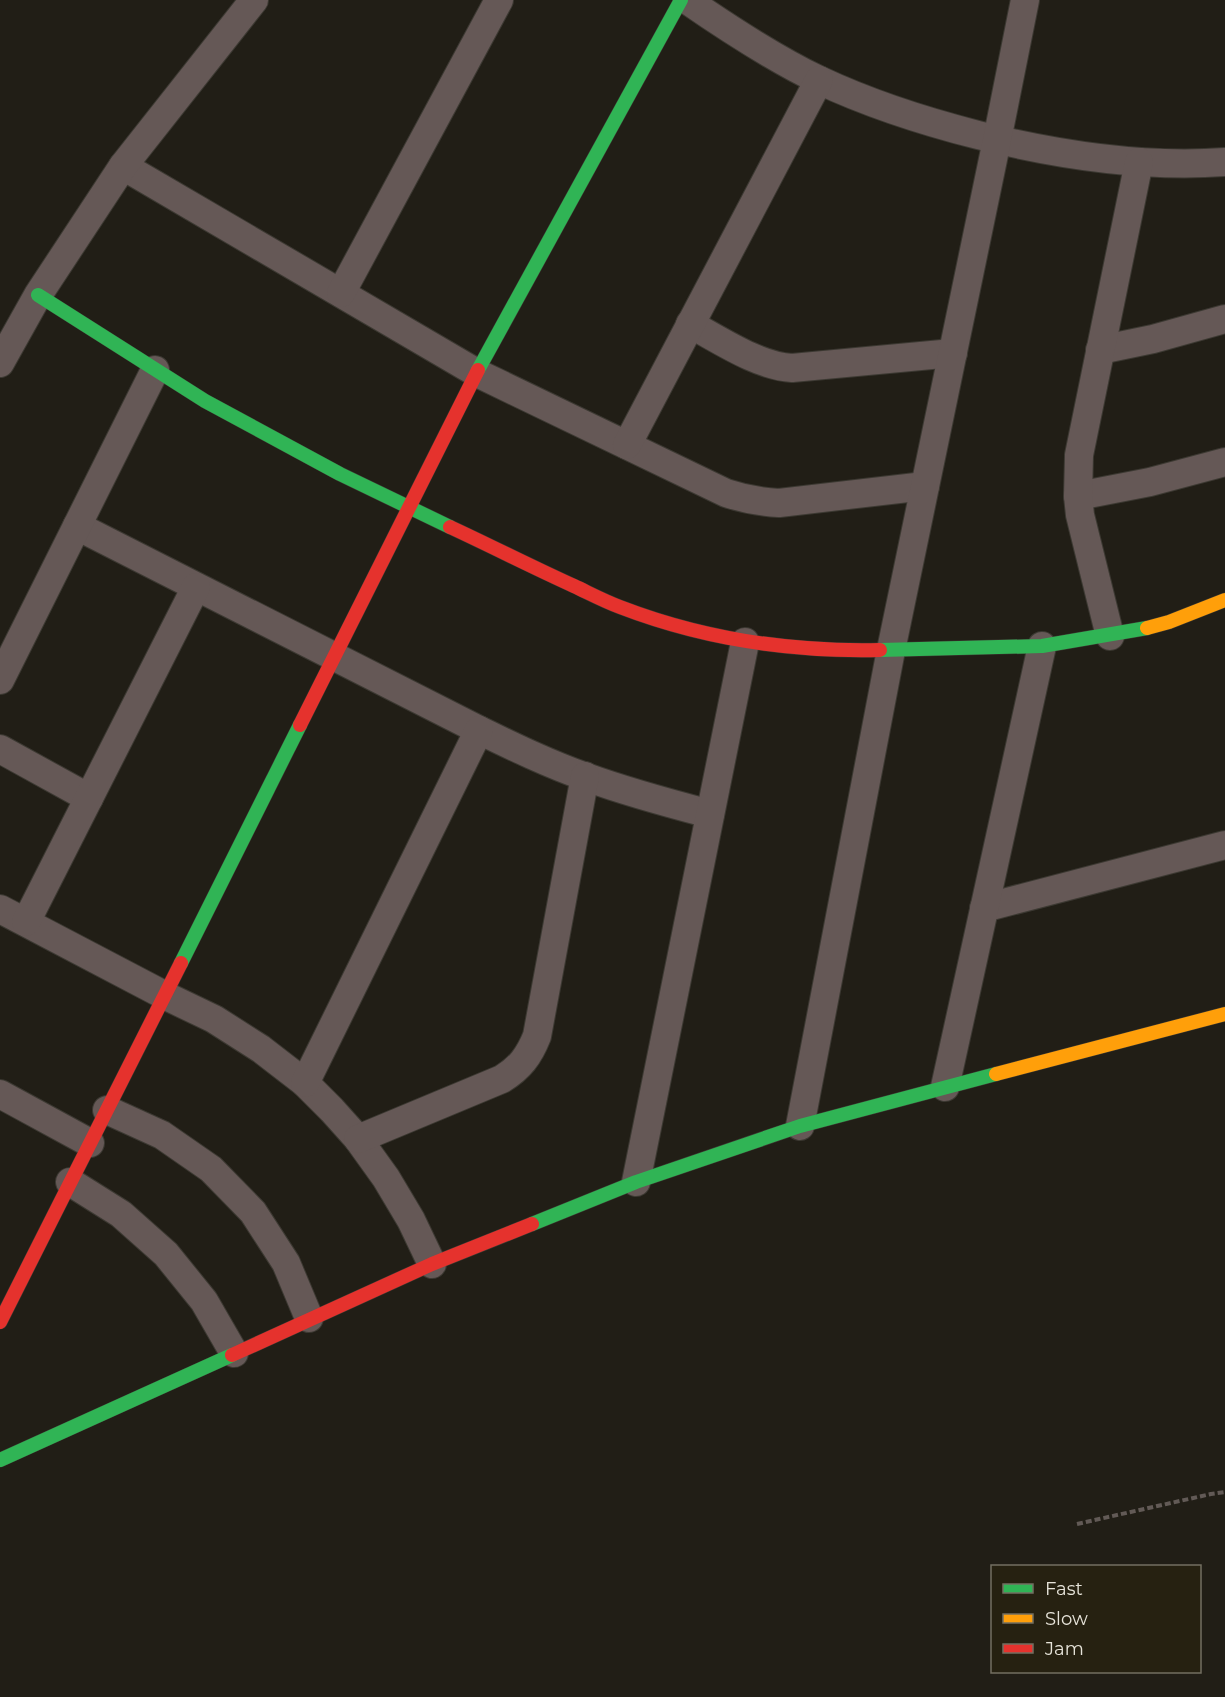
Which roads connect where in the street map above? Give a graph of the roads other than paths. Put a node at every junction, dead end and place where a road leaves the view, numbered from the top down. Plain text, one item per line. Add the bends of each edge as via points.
1 (254, 0) edge
2 (500, 0) edge
3 (681, 0) edge
4 (687, 0) edge
5 (1025, 0) edge
6 (819, 80) junction
7 (998, 140) junction
8 (1138, 162) junction
9 (1225, 162) edge
10 (123, 166) junction
11 (341, 293) junction
12 (38, 295) junction
13 (1225, 319) edge
14 (690, 324) junction
15 (1100, 350) junction
16 (953, 353) junction
17 (0, 363) edge
18 (154, 370) junction
19 (477, 373) junction
20 (627, 445) junction
21 (1225, 462) edge
22 (925, 486) junction
23 (1078, 496) junction
24 (409, 507) junction
25 (77, 526) junction
26 (196, 587) junction
27 (1225, 600) edge
28 (1110, 636) junction
29 (745, 642) junction
30 (1042, 646) junction
31 (891, 650) junction
32 (334, 657) junction
33 (0, 680) edge
34 (479, 730) junction
35 (0, 749) edge
36 (585, 776) junction
37 (89, 798) junction
38 (710, 814) junction
39 (1225, 845) edge
40 (984, 908) junction
41 (0, 909) edge
42 (26, 922) junction
43 (165, 995) junction
44 (1225, 1014) edge
45 (305, 1083) junction
46 (945, 1088) junction
47 (0, 1094) edge
48 (106, 1110) junction
49 (800, 1126) junction
50 (358, 1139) junction
51 (90, 1143) junction
52 (70, 1182) junction
53 (636, 1182) junction
54 (432, 1264) junction
55 (309, 1318) junction
56 (0, 1322) edge
57 (234, 1353) junction
58 (0, 1460) edge

1 - 10 street
2 - 11 street
3 - 19 street
4 - 6 street
5 - 7 street
6 - 7 street via 877,105
6 - 14 street
7 - 8 street via 1079,156
7 - 16 street
8 - 9 street
8 - 15 street
10 - 11 street
10 - 12 street
11 - 19 street
12 - 17 street
12 - 18 street
13 - 15 street
14 - 16 street via 760,361 781,367
14 - 20 street
15 - 23 street via 1079,455
16 - 22 street
18 - 24 street via 272,438
18 - 25 street
19 - 20 street
19 - 24 street
20 - 22 street via 726,493 761,502
21 - 23 street
22 - 31 street
23 - 28 street
24 - 29 street via 620,607
24 - 32 street
25 - 26 street
25 - 33 street
26 - 32 street
26 - 37 street
27 - 28 street via 1169,622
28 - 30 street
29 - 31 street via 842,651
29 - 38 street
30 - 31 street
30 - 40 street
31 - 49 street
32 - 34 street
32 - 43 street
34 - 36 street
34 - 45 street
35 - 37 street
36 - 38 street
36 - 50 street via 532,1050 519,1067 502,1078
37 - 42 street
38 - 53 street
39 - 40 street
40 - 46 street
41 - 42 street
42 - 43 street
43 - 45 street via 214,1019
43 - 48 street
44 - 46 street
45 - 50 street
46 - 49 street
47 - 51 street
48 - 51 street
48 - 55 street via 162,1135 218,1176 253,1212 286,1263
49 - 53 street
50 - 54 street via 411,1220
51 - 52 street
52 - 56 street
52 - 57 street via 121,1214 166,1254 204,1300
53 - 54 street
54 - 55 street
55 - 57 street
57 - 58 street

